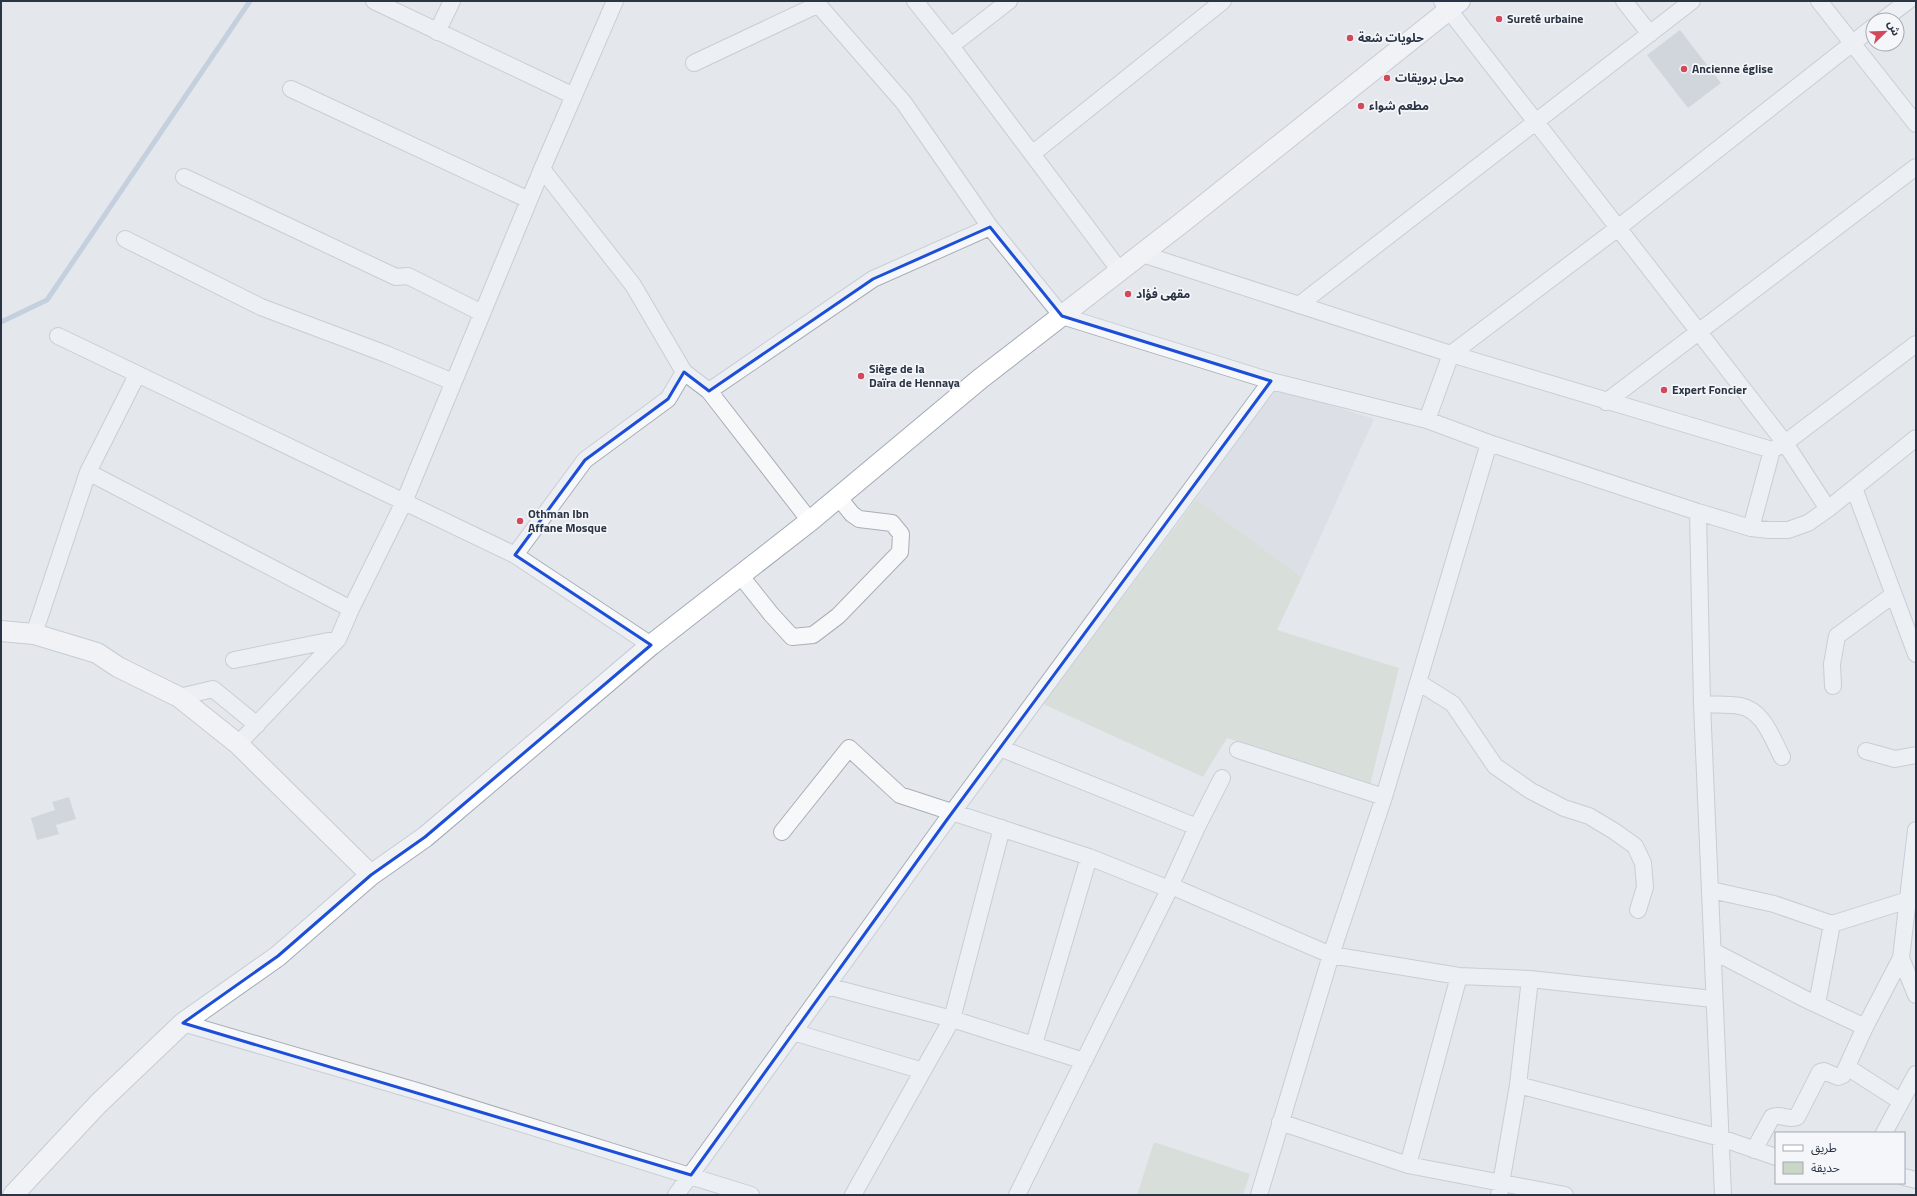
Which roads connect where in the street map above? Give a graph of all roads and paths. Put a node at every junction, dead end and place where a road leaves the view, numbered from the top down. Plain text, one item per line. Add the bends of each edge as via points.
1 (374, 1) edge
2 (452, 1) edge
3 (615, 1) edge
4 (915, 1) edge
5 (1009, 1) edge
6 (1223, 1) edge
7 (1624, 1) edge
8 (1692, 1) edge
9 (1819, 1) edge
10 (1908, 1) edge
11 (816, 3) edge
12 (1450, 4) edge
13 (1894, 12) edge
14 (437, 32) junction
15 (1865, 33) edge
16 (1650, 34) junction
17 (1853, 43) junction
18 (951, 46) junction
19 (694, 63) dead end
20 (291, 89) dead end
21 (574, 96) junction
22 (1535, 122) junction
23 (1916, 124) edge
24 (1032, 154) junction
25 (1916, 167) edge
26 (542, 169) junction
27 (184, 177) dead end
28 (529, 200) junction
29 (990, 227) junction
30 (1618, 228) junction
31 (125, 239) dead end
32 (1142, 254) junction
33 (1120, 271) junction
34 (1299, 305) junction
35 (482, 313) junction
36 (1062, 316) junction
37 (1699, 332) junction
38 (58, 336) dead end
39 (1916, 344) edge
40 (1451, 354) junction
41 (684, 372) junction
42 (137, 375) junction
43 (1272, 381) junction
44 (453, 382) junction
45 (709, 391) junction
46 (1606, 402) junction
47 (1427, 420) junction
48 (1916, 438) edge
49 (1489, 444) junction
50 (1778, 446) junction
51 (88, 472) junction
52 (1854, 488) junction
53 (839, 498) junction
54 (404, 502) junction
55 (1828, 509) junction
56 (1698, 512) junction
57 (810, 521) junction
58 (1751, 528) junction
59 (515, 555) junction
60 (740, 575) junction
61 (1893, 596) junction
62 (351, 609) junction
63 (1, 630) edge
64 (34, 634) junction
65 (338, 639) junction
66 (651, 645) junction
67 (1916, 654) edge
68 (234, 660) dead end
69 (1418, 682) junction
70 (1833, 686) dead end
71 (179, 697) junction
72 (1702, 704) junction
73 (257, 725) junction
74 (238, 744) junction
75 (1000, 748) junction
76 (1238, 750) dead end
77 (1866, 751) dead end
78 (1916, 755) edge
79 (1782, 757) dead end
80 (1222, 778) dead end
81 (1384, 796) junction
82 (954, 811) junction
83 (1197, 827) junction
84 (1002, 828) junction
85 (1916, 830) edge
86 (782, 832) dead end
87 (1089, 858) junction
88 (370, 875) junction
89 (1170, 888) junction
90 (1711, 890) junction
91 (1912, 892) edge
92 (1638, 910) dead end
93 (1832, 924) junction
94 (1713, 951) junction
95 (1331, 954) junction
96 (1901, 958) junction
97 (1459, 976) junction
98 (1530, 979) junction
99 (827, 986) junction
100 (1916, 995) edge
101 (1713, 999) junction
102 (1817, 1004) junction
103 (952, 1019) junction
104 (183, 1023) junction
105 (1865, 1027) junction
106 (793, 1032) junction
107 (1034, 1044) junction
108 (1084, 1061) junction
109 (1847, 1067) junction
110 (923, 1071) junction
111 (1916, 1074) edge
112 (1518, 1085) junction
113 (1900, 1101) junction
114 (1280, 1122) junction
115 (1884, 1132) edge
116 (1721, 1138) junction
117 (1754, 1150) junction
118 (1775, 1157) edge
119 (1408, 1165) junction
120 (691, 1175) junction
121 (1905, 1178) edge
122 (1916, 1180) edge
123 (1501, 1189) edge
124 (13, 1195) edge
125 (676, 1195) edge
126 (751, 1195) edge
127 (853, 1195) edge
128 (1017, 1195) edge
129 (1259, 1195) edge
130 (1565, 1195) edge
131 (1722, 1195) edge

1 - 14 street
2 - 14 street
3 - 21 street
4 - 18 street
5 - 18 street
6 - 24 street
7 - 16 street
8 - 16 street
9 - 17 street
10 - 13 street
11 - 19 street
11 - 29 street via 904,103
12 - 22 street
12 - 32 main road
14 - 21 street
15 - 17 street
16 - 22 street
17 - 23 street
17 - 30 street
18 - 24 street
20 - 28 street
21 - 26 street
22 - 30 street
22 - 34 street
24 - 33 street
25 - 37 street
26 - 28 street
26 - 41 street via 633,285
27 - 35 street via 396,278 408,276
28 - 35 street
29 - 36 street
29 - 45 street via 873,279
30 - 37 street
30 - 40 street
31 - 44 street via 261,307
32 - 33 main road
32 - 34 street
33 - 36 main road
34 - 40 street
35 - 44 street
36 - 43 street
36 - 53 main road via 980,379
37 - 46 street
37 - 50 street
38 - 42 street
39 - 50 street
40 - 46 street
40 - 47 street
41 - 45 street
41 - 59 street via 668,399 585,460
42 - 51 street
42 - 54 street
43 - 47 street
43 - 75 street
44 - 54 street
45 - 57 street
46 - 50 street
47 - 49 street
48 - 52 street
49 - 56 street
49 - 69 street
50 - 55 street
50 - 58 street
51 - 62 street
51 - 64 street
52 - 55 street
52 - 61 street
53 - 57 main road
53 - 60 street via 859,519 892,523 901,534 900,552 838,616 813,635 792,637
54 - 59 street
54 - 62 street
55 - 58 street via 1808,523 1788,530
56 - 58 street
56 - 72 street
57 - 60 main road
59 - 66 street
60 - 66 main road
61 - 67 street
61 - 70 street via 1837,636 1832,664
62 - 65 street
63 - 64 main road
64 - 71 main road via 97,653 118,668
65 - 68 street
65 - 73 street
66 - 88 main road via 426,836
69 - 81 street
69 - 92 street via 1453,704 1495,766 1531,791 1564,808 1589,816 1634,846 1643,863 1645,887
71 - 73 street via 213,689
71 - 74 main road
72 - 79 street via 1740,706 1751,710 1766,726
72 - 90 street
73 - 74 street
74 - 88 main road
75 - 82 street
75 - 83 street
76 - 81 street
77 - 78 street via 1895,759
80 - 83 street
81 - 95 street
82 - 84 street
82 - 86 street via 900,795 849,748
82 - 99 street
83 - 89 street
84 - 87 street
84 - 103 street
85 - 91 street
87 - 89 street
87 - 107 street
88 - 104 main road via 278,956
89 - 95 street
89 - 108 street
90 - 93 street via 1774,904
90 - 94 street
91 - 93 street
91 - 96 street
93 - 102 street
94 - 101 street
94 - 102 street
95 - 97 street
95 - 114 street
96 - 100 street
96 - 105 street
97 - 98 street
97 - 119 street
98 - 101 street
98 - 112 street
99 - 103 street
99 - 106 street
101 - 116 street
102 - 105 street
103 - 107 street
103 - 110 street
104 - 120 street
104 - 124 main road via 98,1104
105 - 109 street
106 - 110 street
106 - 120 street
107 - 108 street
108 - 128 street
109 - 113 street
109 - 117 street via 1840,1077 1820,1072 1797,1117 1772,1117
110 - 127 street
111 - 113 street
112 - 116 street
112 - 123 street
113 - 115 street
114 - 119 street
114 - 129 street
116 - 117 street
116 - 131 street
117 - 118 street
119 - 123 street
120 - 125 street
120 - 126 street
121 - 122 street
123 - 130 street

